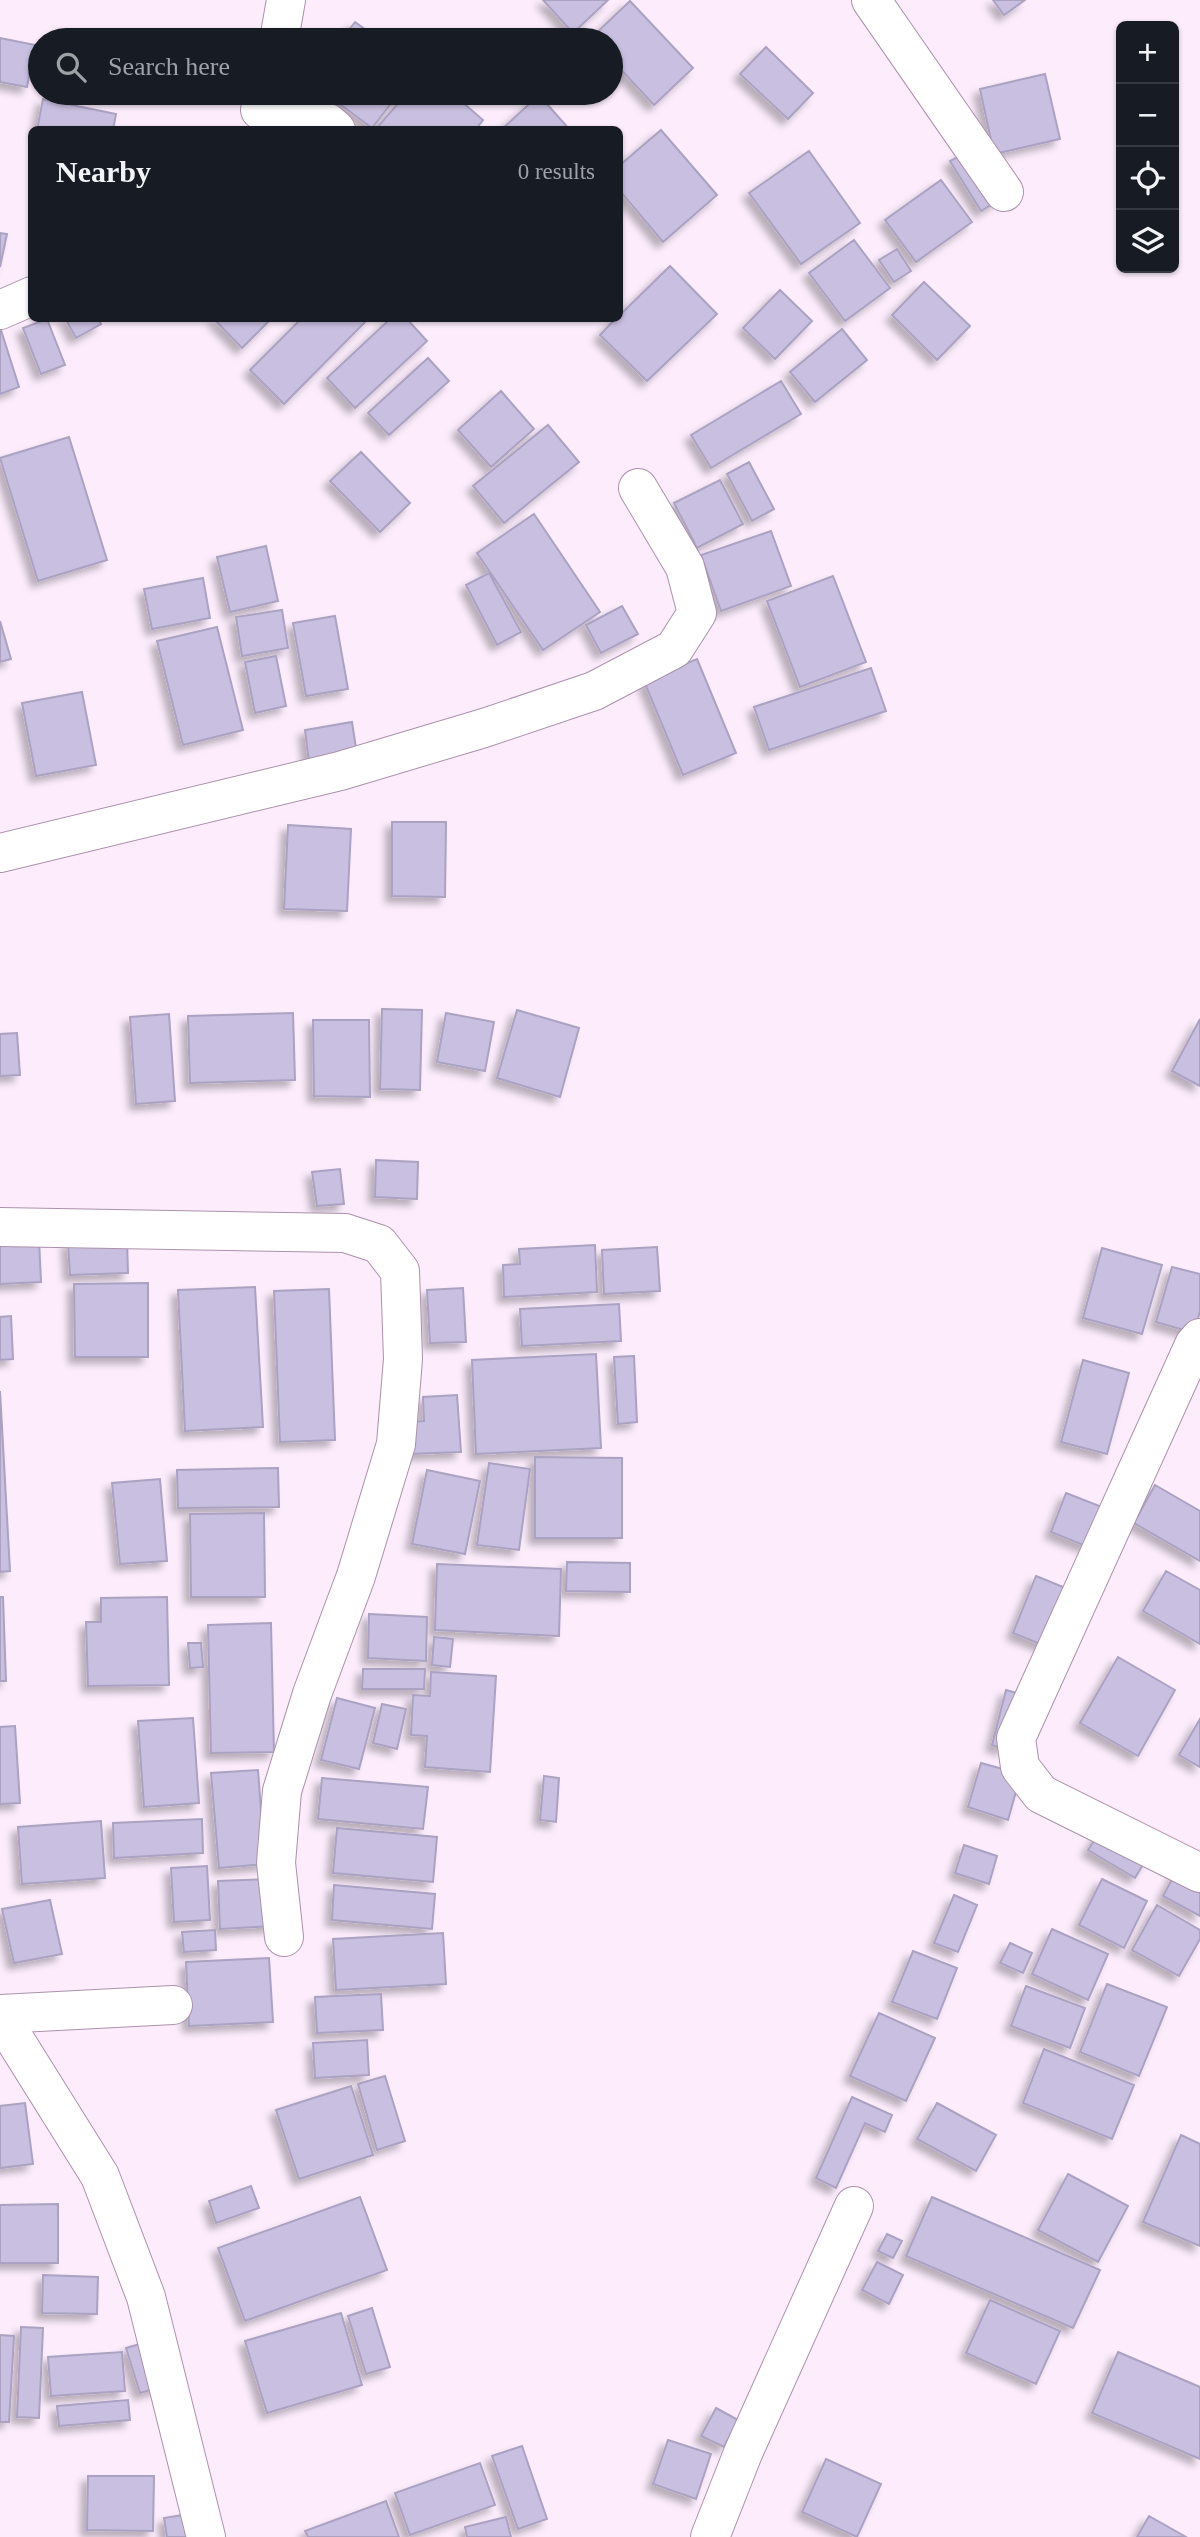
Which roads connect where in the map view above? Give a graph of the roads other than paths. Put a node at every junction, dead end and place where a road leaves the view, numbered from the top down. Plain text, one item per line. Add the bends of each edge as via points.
1 (286, 0) edge
2 (871, 0) edge
3 (281, 28) edge
4 (256, 111) edge
5 (331, 126) edge
6 (1004, 192) dead end
7 (28, 298) edge
8 (0, 310) edge
9 (638, 488) dead end
10 (0, 853) edge
11 (0, 1227) edge
12 (1200, 1338) edge
13 (1200, 1873) edge
14 (284, 1937) dead end
15 (173, 2005) dead end
16 (0, 2015) edge
17 (854, 2206) dead end
18 (206, 2537) edge
19 (710, 2537) edge

1 - 3 street
2 - 6 street
4 - 5 street
7 - 8 street
9 - 10 street via 685,567 697,613 674,649 594,691 484,728 340,771
11 - 14 street via 345,1233 379,1244 400,1270 403,1359 396,1444 282,1791 276,1863
12 - 13 street via 1016,1738 1020,1767 1041,1794
15 - 16 street
16 - 18 street via 100,2176 146,2297
17 - 19 street

